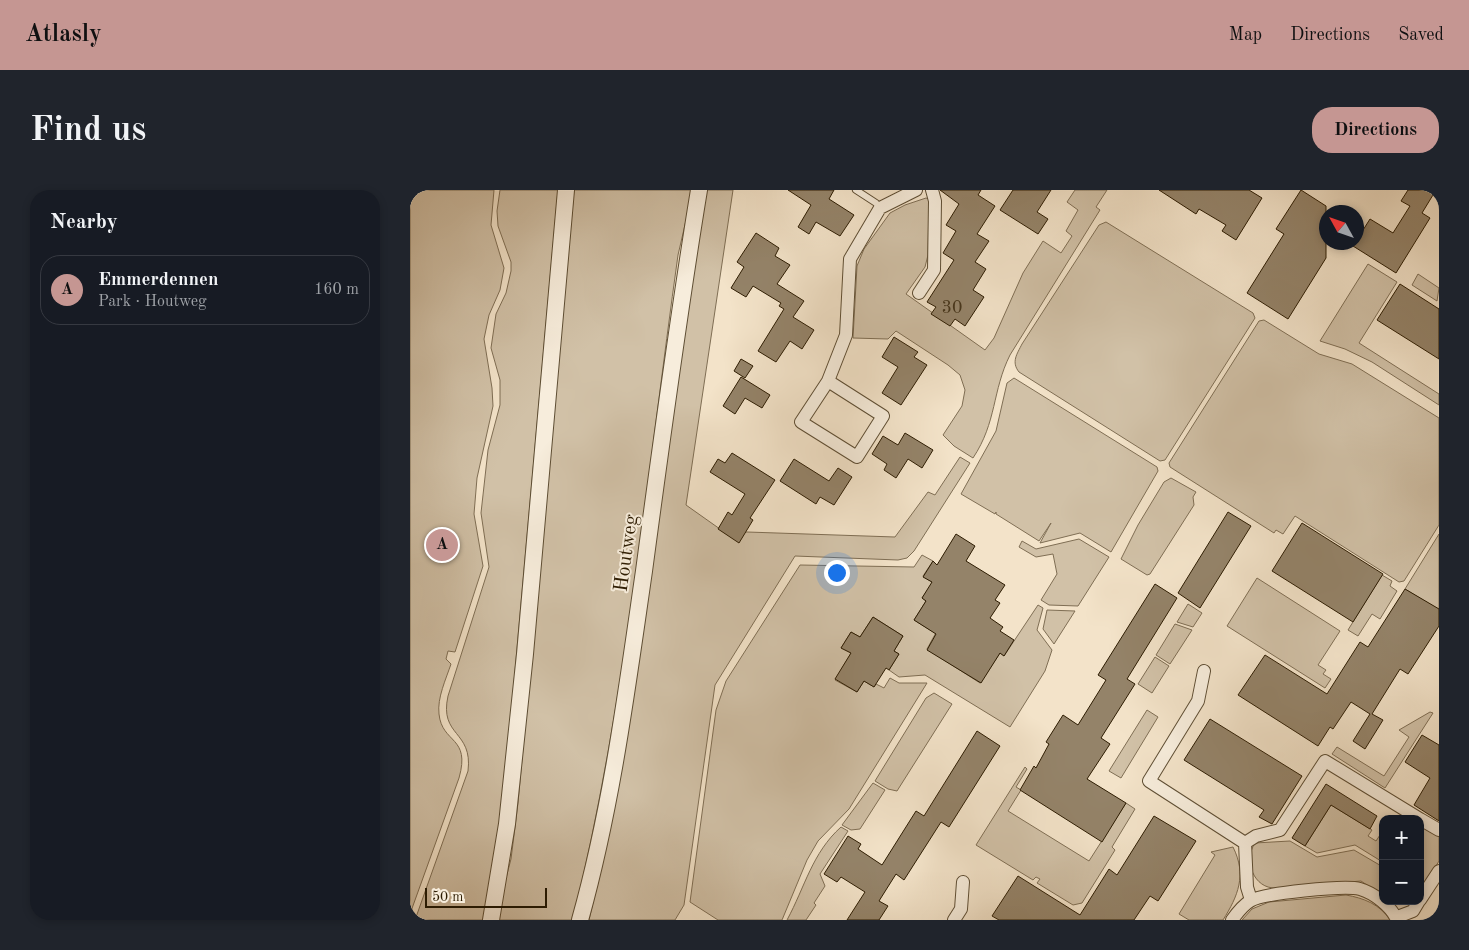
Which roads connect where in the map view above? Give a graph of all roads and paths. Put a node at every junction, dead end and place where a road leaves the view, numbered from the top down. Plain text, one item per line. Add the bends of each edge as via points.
1 (566, 190) edge
2 (698, 190) edge
3 (856, 190) edge
4 (916, 190) edge
5 (932, 190) edge
6 (880, 208) junction
7 (919, 293) dead end
8 (828, 381) junction
9 (1204, 671) dead end
10 (1413, 815) edge
11 (1424, 821) edge
12 (1439, 830) edge
13 (1245, 843) junction
14 (1439, 871) edge
15 (963, 882) dead end
16 (1424, 895) edge
17 (1251, 900) junction
18 (1417, 905) edge
19 (1397, 919) edge
20 (491, 920) edge
21 (580, 920) edge
22 (954, 920) edge
23 (1232, 920) edge

1 - 20 street via 525,654 507,824
2 - 21 street, Houtweg via 628,686 610,791
3 - 6 lane
4 - 6 street
5 - 7 street via 935,209 934,270
6 - 8 street via 850,259 846,335
8 - 8 street via 883,416 857,457 801,422
9 - 13 street via 1198,701 1149,781
10 - 13 street via 1325,761 1280,830 1256,836
11 - 12 street
13 - 17 street via 1247,887
14 - 16 street
15 - 22 street via 961,909
17 - 19 street via 1270,894 1360,889 1387,904
17 - 23 street
18 - 19 street via 1413,911

